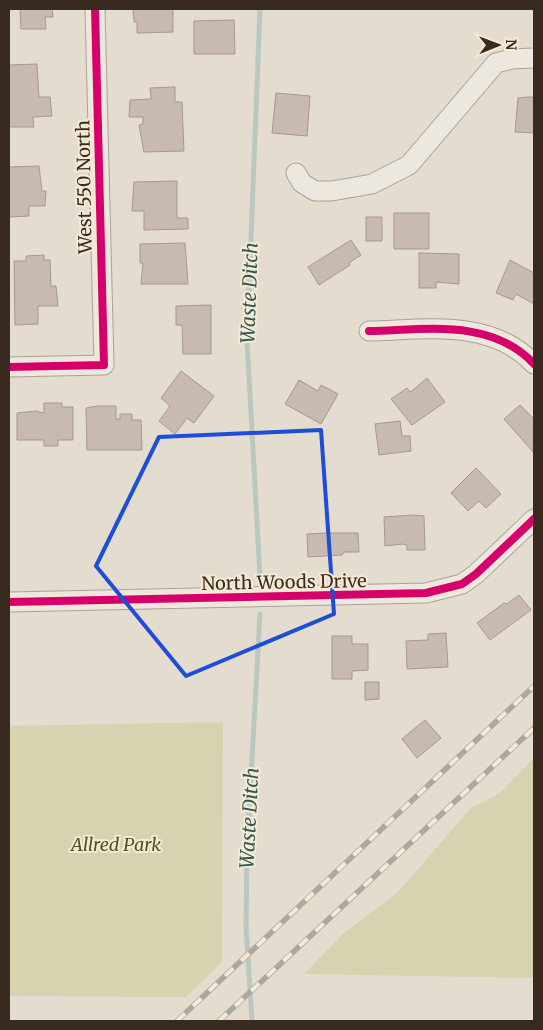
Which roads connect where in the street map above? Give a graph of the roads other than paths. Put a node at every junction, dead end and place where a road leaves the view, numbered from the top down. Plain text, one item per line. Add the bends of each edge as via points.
1 (95, 9) edge
2 (534, 58) edge
3 (296, 173) dead end
4 (369, 331) dead end
5 (534, 364) edge
6 (9, 367) edge
7 (534, 518) edge
8 (9, 602) edge

1 - 6 street, West 550 North via 104,365
2 - 3 street via 496,63 409,166 372,184 315,191 302,183
4 - 5 street via 464,330 482,333 515,347
7 - 8 street, North Woods Drive via 462,584 426,593

